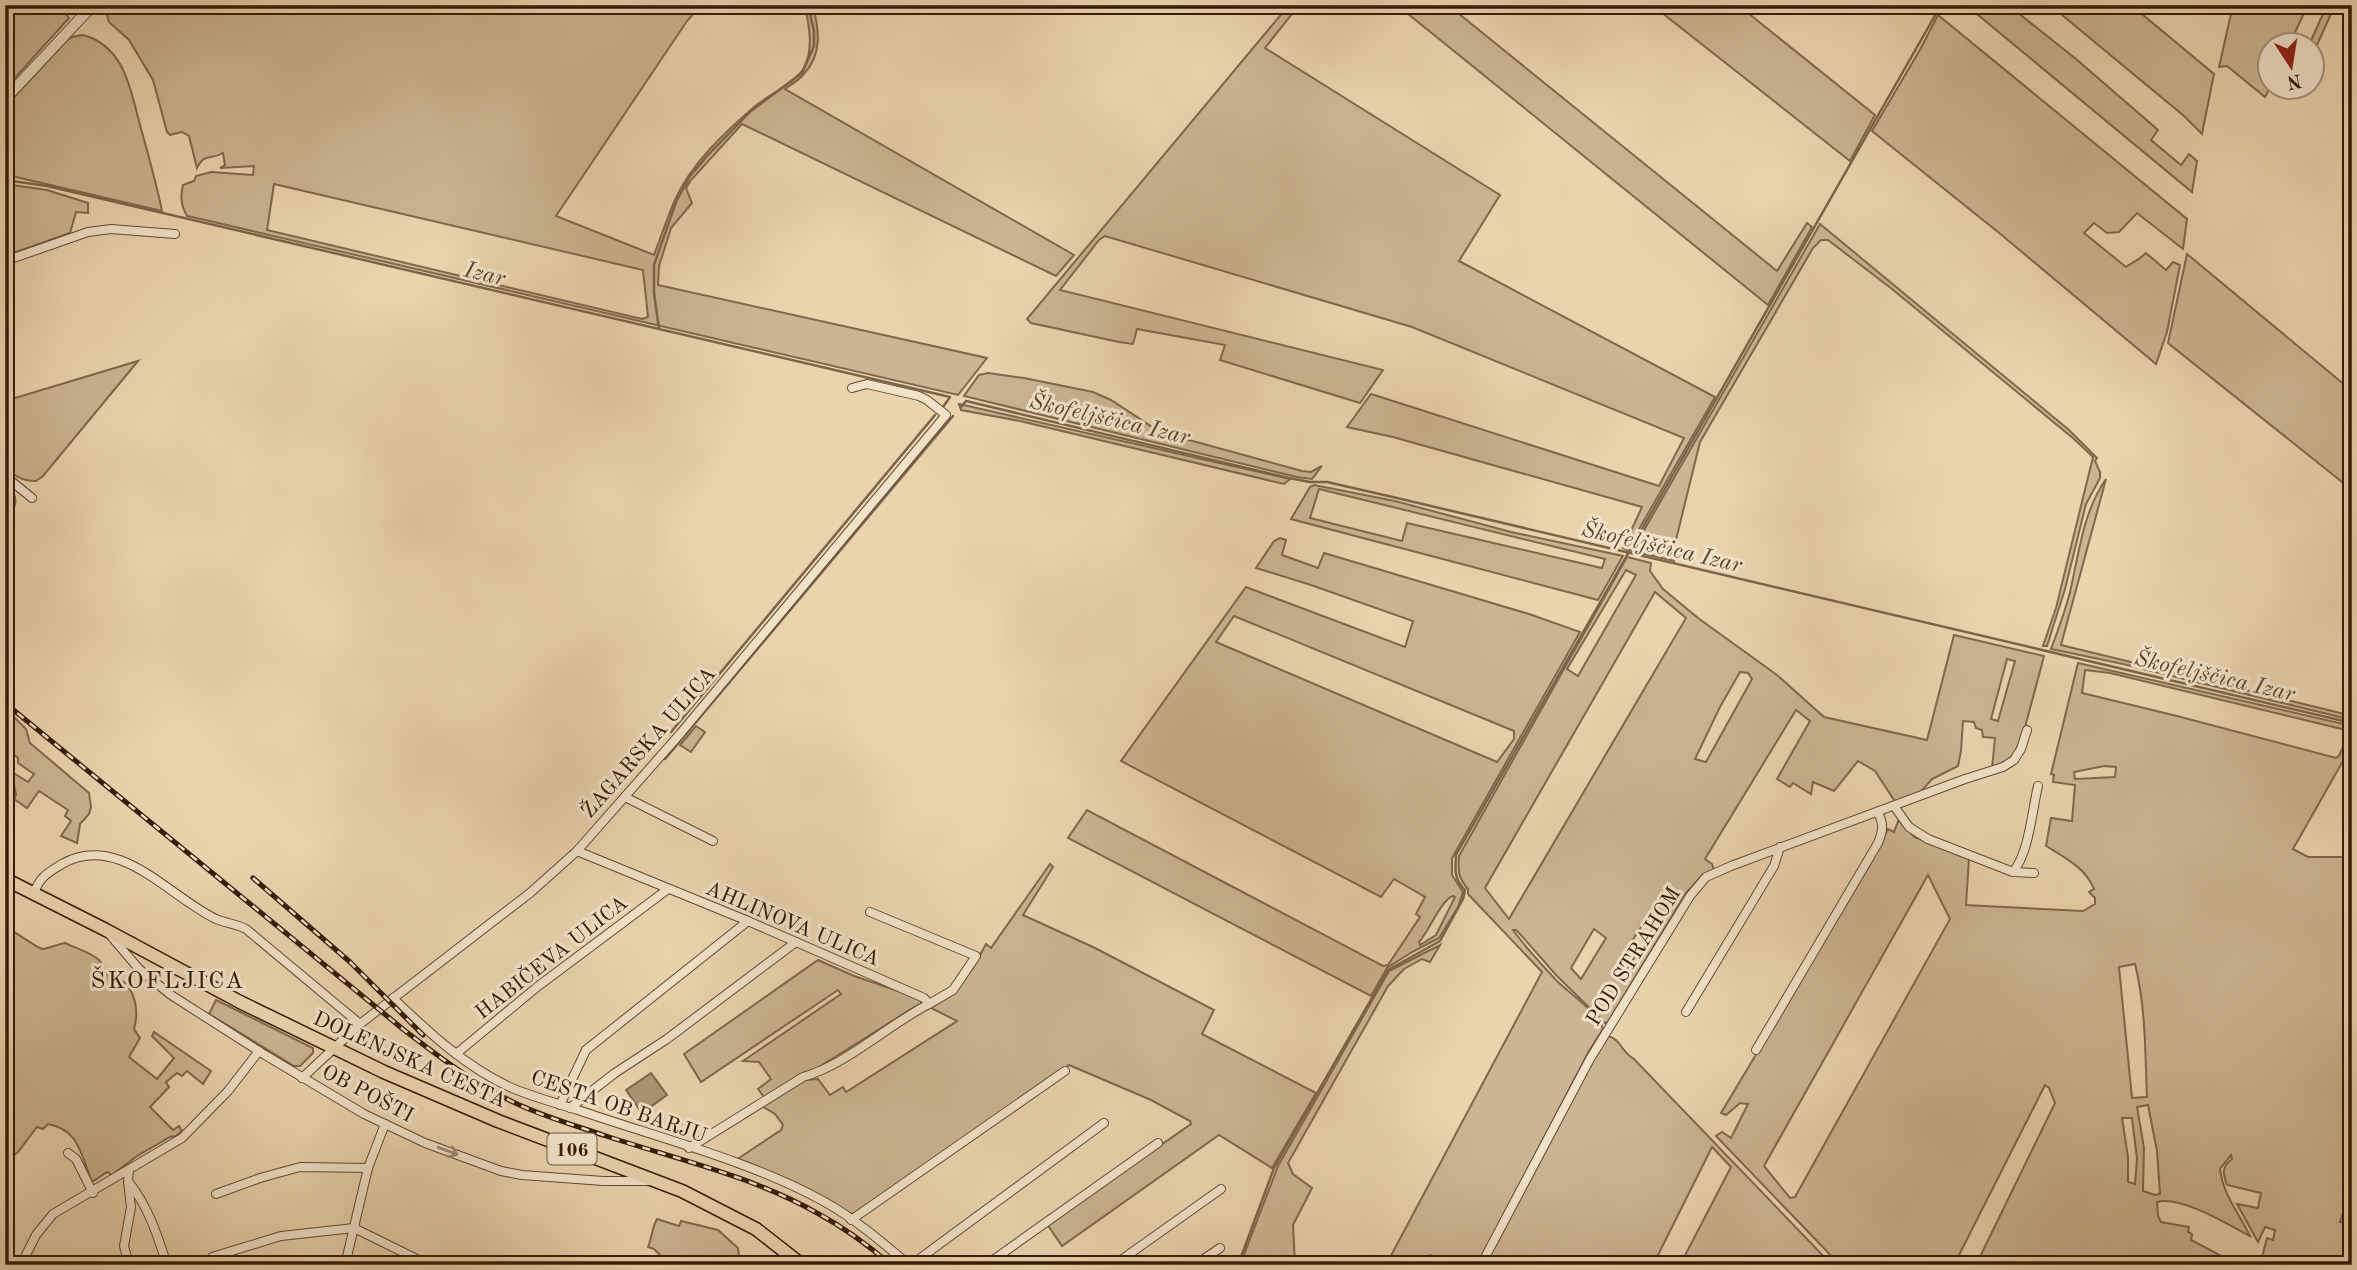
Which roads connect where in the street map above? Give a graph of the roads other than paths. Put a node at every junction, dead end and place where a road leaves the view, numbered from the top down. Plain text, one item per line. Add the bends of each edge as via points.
1 (93, 5) edge
2 (5, 99) edge
3 (175, 234) dead end
4 (5, 261) edge
5 (852, 388) dead end
6 (5, 475) edge
7 (32, 498) dead end
8 (2027, 730) dead end
9 (2038, 786) dead end
10 (625, 797) junction
11 (1894, 806) junction
12 (1878, 813) junction
13 (713, 841) dead end
14 (1780, 847) junction
15 (578, 851) junction
16 (2013, 872) junction
17 (2034, 873) dead end
18 (5, 879) edge
19 (668, 889) junction
20 (33, 894) junction
21 (870, 912) dead end
22 (748, 920) junction
23 (106, 930) junction
24 (796, 942) junction
25 (393, 998) junction
26 (929, 1004) junction
27 (1686, 1012) dead end
28 (360, 1024) junction
29 (333, 1047) junction
30 (1756, 1050) dead end
31 (259, 1051) junction
32 (456, 1054) junction
33 (1065, 1071) dead end
34 (302, 1077) junction
35 (560, 1105) junction
36 (570, 1108) junction
37 (1104, 1123) dead end
38 (385, 1124) junction
39 (1158, 1143) dead end
40 (689, 1147) junction
41 (68, 1153) dead end
42 (368, 1168) junction
43 (129, 1170) junction
44 (128, 1181) junction
45 (657, 1181) junction
46 (1221, 1189) dead end
47 (93, 1193) junction
48 (216, 1194) dead end
49 (851, 1220) junction
50 (355, 1228) junction
51 (1220, 1248) dead end
52 (212, 1257) dead end
53 (22, 1265) edge
54 (129, 1265) edge
55 (167, 1265) edge
56 (345, 1265) edge
57 (429, 1265) edge
58 (802, 1265) edge
59 (910, 1265) edge
60 (986, 1265) edge
61 (1114, 1265) edge
62 (1195, 1265) edge
63 (1481, 1265) edge

1 - 2 street
3 - 4 street via 111,229 88,232
5 - 10 street, ŽAGARSKA ULICA via 867,384 919,396 946,415
6 - 7 street
8 - 11 street, POD STRAHOM via 2014,760 2003,767
9 - 16 street via 2023,852
10 - 13 street
10 - 15 street, ŽAGARSKA ULICA
11 - 12 street, POD STRAHOM
11 - 16 street via 1915,833
12 - 14 street, POD STRAHOM
12 - 30 street via 1883,822 1878,843
14 - 27 street via 1774,866
14 - 63 street, POD STRAHOM via 1706,877 1690,896 1590,1059
15 - 19 street, AHLINOVA ULICA
15 - 25 street, ŽAGARSKA ULICA via 530,894
16 - 17 street
18 - 20 main road, DOLENJSKA CESTA / 106
19 - 22 street, AHLINOVA ULICA
19 - 32 street, HABIČEVA ULICA
20 - 23 main road, DOLENJSKA CESTA / 106
20 - 28 street, DOLENJSKA CESTA via 41,877 72,859 87,854 110,856 138,868 217,919 246,929
21 - 26 street via 976,956 953,990
22 - 24 street, AHLINOVA ULICA
22 - 35 street via 586,1050
23 - 29 main road, DOLENJSKA CESTA / 106
23 - 31 street, OB POŠTI via 139,969 171,995
24 - 26 street, AHLINOVA ULICA
24 - 36 street
25 - 28 street, ŽAGARSKA ULICA
25 - 32 street, CESTA OB BARJU
26 - 40 street
28 - 29 street, ŽAGARSKA ULICA
29 - 34 street, ŽAGARSKA ULICA
29 - 45 main road, DOLENJSKA CESTA / 106 via 498,1121
31 - 34 street, OB POŠTI
31 - 43 street via 182,1138
32 - 35 street, CESTA OB BARJU via 512,1088
33 - 49 street
34 - 38 street, OB POŠTI
35 - 36 street, CESTA OB BARJU
36 - 40 street, CESTA OB BARJU
37 - 59 street, CESTA OB BARJU
38 - 42 street
38 -> 45 street, OB POŠTI via 501,1171
39 - 60 street
40 - 49 street, CESTA OB BARJU via 782,1181
41 - 47 street via 76,1159
42 - 48 street via 300,1167
42 - 50 street
43 - 44 street
43 - 47 street
44 - 54 street via 131,1207 124,1246
44 - 55 street via 141,1196
45 - 58 main road, DOLENJSKA CESTA / 106 via 756,1229
46 - 61 street
47 - 53 street via 53,1214 36,1235
49 - 59 street, CESTA OB BARJU
50 - 52 street via 281,1237
50 - 56 street
50 - 57 street
51 - 62 street

